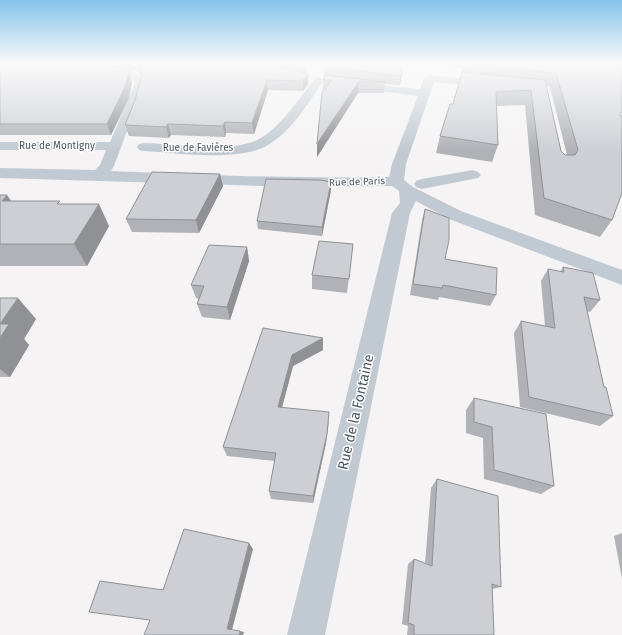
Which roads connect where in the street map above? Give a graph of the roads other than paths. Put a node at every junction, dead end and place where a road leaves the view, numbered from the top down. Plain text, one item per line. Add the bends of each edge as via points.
1 (425, 93) edge
2 (136, 94) edge
3 (311, 94) edge
4 (0, 146) edge
5 (115, 146) junction
6 (144, 147) dead end
7 (0, 173) edge
8 (100, 174) junction
9 (473, 175) dead end
10 (409, 185) junction
11 (622, 278) edge
12 (306, 635) edge

1 - 10 street, Rue de la Fontaine via 399,164
2 - 5 street
3 - 6 street, Rue de Favières via 274,134 261,143 243,148 218,150
4 - 5 street, Rue de Montigny
5 - 8 street via 107,166
7 - 8 street, Rue de Paris
8 - 10 street, Rue de Paris
9 - 10 street, Rue de Paris
10 - 11 street via 454,215
10 - 12 street, Rue de la Fontaine via 408,203 401,213

